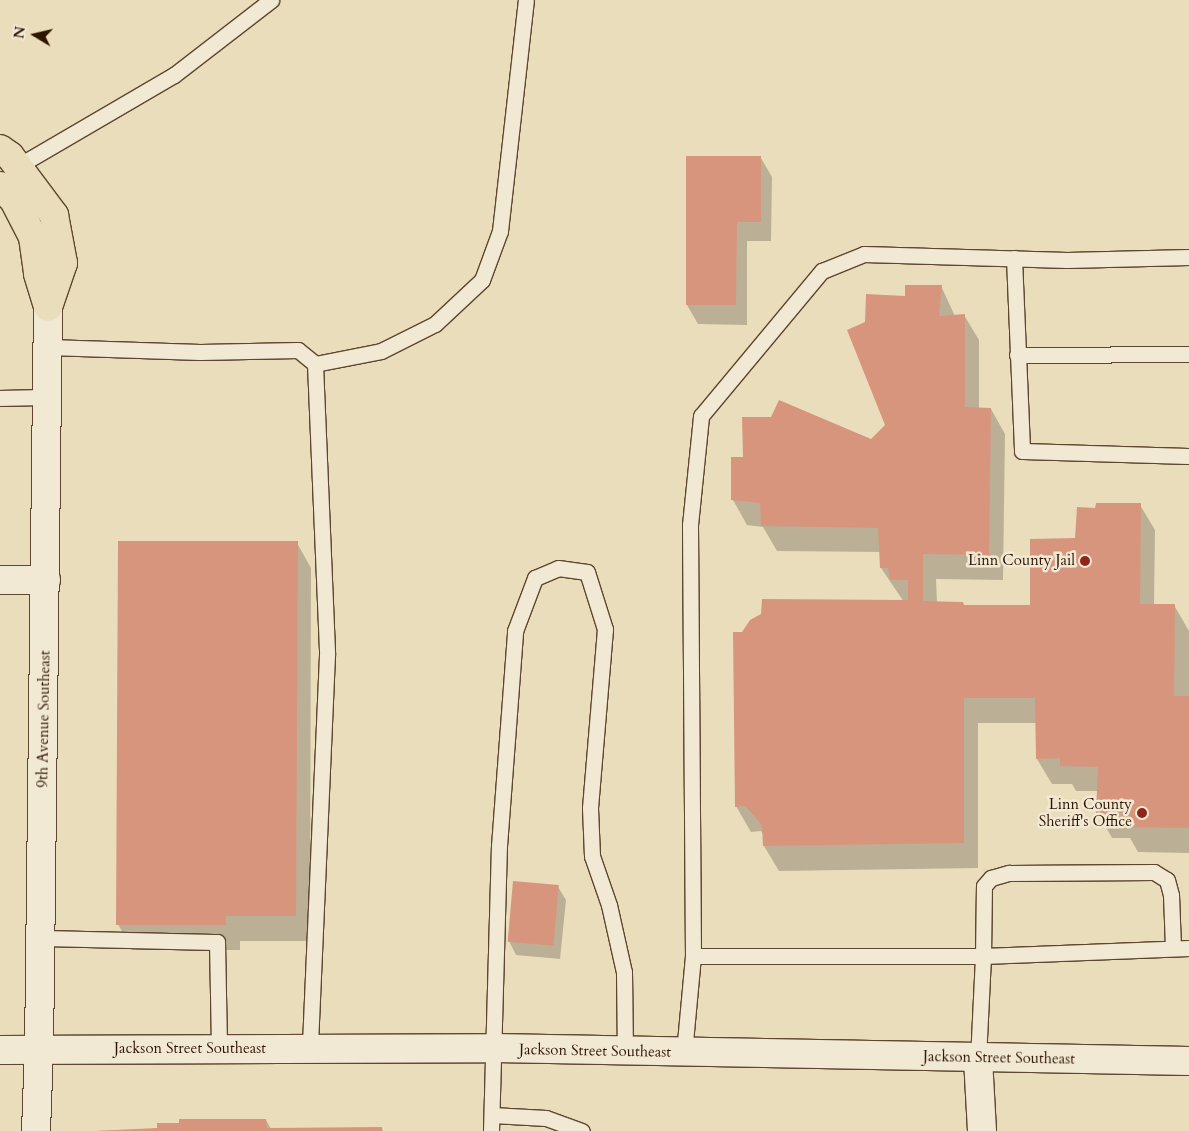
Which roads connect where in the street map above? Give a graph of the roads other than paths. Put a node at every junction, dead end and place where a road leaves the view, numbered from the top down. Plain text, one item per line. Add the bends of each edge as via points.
1 (271, 0) edge
2 (526, 0) edge
3 (9, 158) edge
4 (0, 186) edge
5 (1189, 257) edge
6 (1014, 258) junction
7 (48, 307) junction
8 (48, 347) junction
9 (1189, 354) edge
10 (1017, 355) junction
11 (315, 364) junction
12 (47, 397) junction
13 (0, 398) edge
14 (1189, 456) edge
15 (0, 580) edge
16 (46, 580) junction
17 (40, 938) junction
18 (1173, 948) junction
19 (1189, 948) edge
20 (693, 956) junction
21 (982, 956) junction
22 (495, 1048) junction
23 (219, 1049) junction
24 (310, 1049) junction
25 (0, 1050) edge
26 (39, 1050) junction
27 (625, 1051) junction
28 (684, 1053) junction
29 (978, 1058) junction
30 (1189, 1061) edge
31 (492, 1115) junction
32 (36, 1131) edge
33 (491, 1131) edge
34 (582, 1131) edge
35 (982, 1131) edge

1 - 3 lane via 174,75
2 - 11 lane via 500,231 482,280 435,324 381,351
3 - 7 highway via 54,214 64,263
4 - 7 highway via 14,200 33,237 38,274
5 - 6 lane
6 - 10 lane
6 - 20 lane via 864,254 822,271 701,416 690,525
7 - 8 street, 9th Avenue Southeast
8 - 11 lane via 200,352 298,350
8 - 12 street, 9th Avenue Southeast
9 - 10 lane
10 - 14 lane via 1022,451
11 - 24 lane via 327,655
12 - 13 lane
12 - 16 street, 9th Avenue Southeast
15 - 16 street
16 - 17 street, 9th Avenue Southeast
17 - 23 lane via 217,942
17 - 26 street, 9th Avenue Southeast
18 - 19 lane
18 - 21 lane
18 - 21 lane via 1171,895 1167,880 1154,872 1036,871 991,878 984,886
20 - 21 lane
20 - 28 lane
21 - 29 lane
22 - 24 street, Jackson Street Southeast
22 - 27 street, Jackson Street Southeast
22 - 27 lane via 499,846 515,631 535,578 558,568 587,572 605,629 590,818 592,856 609,905 624,972
22 - 31 lane
23 - 24 street, Jackson Street Southeast
23 - 26 street, Jackson Street Southeast
25 - 26 street, Jackson Street Southeast
26 - 32 street, 9th Avenue Southeast
27 - 28 street, Jackson Street Southeast
28 - 29 street, Jackson Street Southeast
29 - 30 street, Jackson Street Southeast
29 - 35 street
31 - 33 lane
31 - 34 lane via 546,1118

